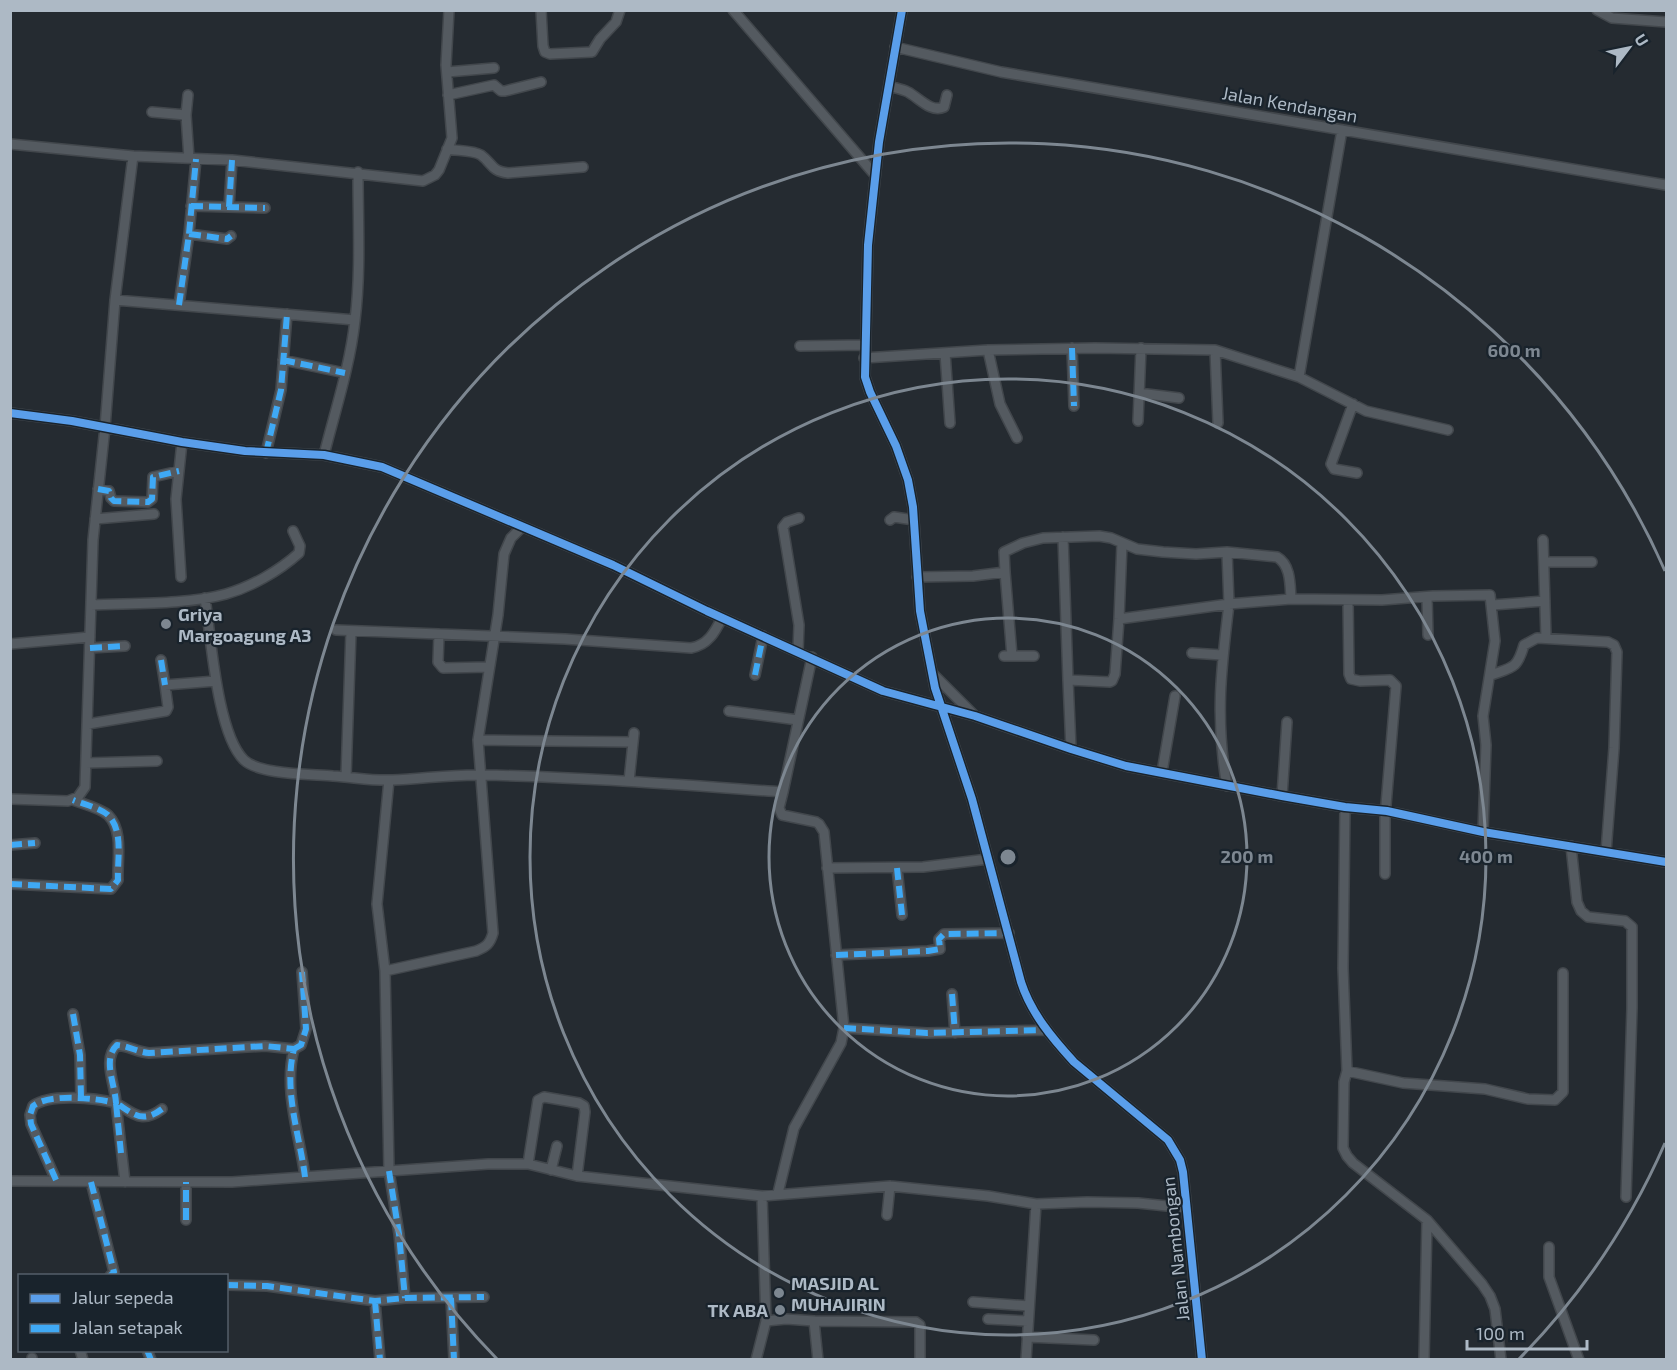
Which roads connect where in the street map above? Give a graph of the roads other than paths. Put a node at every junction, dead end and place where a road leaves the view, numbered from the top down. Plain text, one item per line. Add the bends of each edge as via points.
1 (449, 10) edge
2 (541, 10) edge
3 (620, 10) edge
4 (733, 10) edge
5 (902, 10) edge
6 (1598, 10) edge
7 (1666, 22) edge
8 (895, 47) junction
9 (494, 68) dead end
10 (447, 72) junction
11 (541, 82) dead end
12 (889, 86) junction
13 (188, 95) dead end
14 (447, 95) junction
15 (947, 95) dead end
16 (152, 112) dead end
17 (186, 115) junction
18 (1341, 130) junction
19 (10, 144) edge
20 (447, 149) junction
21 (133, 156) junction
22 (192, 159) junction
23 (232, 160) junction
24 (583, 167) dead end
25 (358, 172) junction
26 (875, 175) junction
27 (1666, 185) edge
28 (191, 206) junction
29 (229, 207) junction
30 (265, 208) dead end
31 (189, 234) junction
32 (231, 236) dead end
33 (115, 300) junction
34 (179, 305) junction
35 (286, 314) junction
36 (355, 320) junction
37 (864, 345) junction
38 (800, 346) dead end
39 (1072, 348) junction
40 (1141, 348) junction
41 (988, 350) junction
42 (1215, 350) junction
43 (945, 353) junction
44 (864, 358) junction
45 (283, 360) junction
46 (345, 373) junction
47 (1299, 377) junction
48 (1139, 393) junction
49 (1179, 398) dead end
50 (1353, 404) junction
51 (1074, 406) dead end
52 (10, 414) edge
53 (1138, 421) dead end
54 (950, 423) dead end
55 (1218, 423) dead end
56 (105, 427) junction
57 (1448, 430) dead end
58 (1017, 438) dead end
59 (182, 442) junction
60 (266, 453) junction
61 (324, 455) junction
62 (179, 471) junction
63 (1357, 473) dead end
64 (98, 489) junction
65 (153, 514) dead end
66 (800, 518) dead end
67 (95, 519) junction
68 (890, 520) dead end
69 (914, 520) junction
70 (517, 528) junction
71 (293, 531) dead end
72 (1063, 537) junction
73 (1543, 540) dead end
74 (1122, 543) junction
75 (1227, 552) junction
76 (1544, 562) junction
77 (1592, 562) dead end
78 (1005, 572) junction
79 (181, 577) dead end
80 (917, 577) junction
81 (1427, 597) junction
82 (205, 598) junction
83 (1291, 599) junction
84 (1348, 600) junction
85 (1545, 601) junction
86 (1229, 604) junction
87 (91, 605) junction
88 (1492, 605) junction
89 (722, 618) junction
90 (1119, 619) junction
91 (336, 630) dead end
92 (351, 630) junction
93 (439, 634) junction
94 (1428, 635) dead end
95 (494, 636) junction
96 (763, 636) junction
97 (90, 637) junction
98 (1546, 638) junction
99 (10, 644) edge
100 (125, 646) dead end
101 (90, 648) junction
102 (798, 651) junction
103 (1192, 653) dead end
104 (1222, 655) junction
105 (1034, 656) dead end
106 (812, 657) junction
107 (161, 660) dead end
108 (489, 667) junction
109 (932, 673) junction
110 (755, 675) dead end
111 (1491, 675) junction
112 (1068, 680) junction
113 (216, 681) junction
114 (165, 685) junction
115 (1175, 696) dead end
116 (940, 708) junction
117 (729, 711) dead end
118 (975, 716) junction
119 (798, 720) junction
120 (1287, 722) dead end
121 (88, 724) junction
122 (478, 740) junction
123 (1071, 750) junction
124 (156, 761) dead end
125 (86, 763) junction
126 (1162, 772) junction
127 (480, 774) junction
128 (346, 777) junction
129 (389, 780) junction
130 (629, 781) junction
131 (1227, 786) junction
132 (783, 792) junction
133 (1282, 796) junction
134 (10, 799) edge
135 (73, 800) junction
136 (1345, 807) junction
137 (1387, 811) junction
138 (1483, 832) junction
139 (35, 843) dead end
140 (10, 845) edge
141 (1571, 846) junction
142 (1606, 852) junction
143 (988, 859) junction
144 (1666, 862) edge
145 (827, 868) junction
146 (897, 868) junction
147 (1385, 874) dead end
148 (10, 884) edge
149 (902, 915) dead end
150 (1009, 933) junction
151 (836, 955) junction
152 (385, 971) junction
153 (302, 972) dead end
154 (1563, 974) dead end
155 (952, 994) dead end
156 (73, 1014) dead end
157 (844, 1029) junction
158 (1047, 1030) junction
159 (955, 1033) junction
160 (294, 1049) junction
161 (1347, 1071) junction
162 (81, 1098) junction
163 (116, 1102) junction
164 (162, 1109) dead end
165 (557, 1146) dead end
166 (528, 1164) junction
167 (551, 1170) junction
168 (389, 1171) junction
169 (577, 1176) junction
170 (305, 1177) junction
171 (56, 1180) junction
172 (10, 1181) edge
173 (91, 1182) junction
174 (125, 1182) junction
175 (186, 1182) junction
176 (890, 1186) junction
177 (778, 1193) junction
178 (762, 1196) junction
179 (1626, 1197) dead end
180 (1036, 1204) junction
181 (1186, 1208) junction
182 (887, 1215) dead end
183 (186, 1220) dead end
184 (1427, 1220) junction
185 (1549, 1247) dead end
186 (113, 1274) edge
187 (228, 1285) edge
188 (484, 1297) dead end
189 (405, 1298) junction
190 (451, 1298) junction
191 (375, 1301) junction
192 (973, 1302) dead end
193 (1029, 1306) junction
194 (988, 1319) dead end
195 (766, 1321) junction
196 (814, 1321) junction
197 (1028, 1321) junction
198 (1027, 1337) junction
199 (1094, 1340) dead end
200 (380, 1359) edge
201 (454, 1359) edge
202 (756, 1359) edge
203 (818, 1359) edge
204 (920, 1359) edge
205 (1026, 1359) edge
206 (1202, 1359) edge
207 (1424, 1359) edge
208 (1501, 1359) edge
209 (1579, 1359) edge

1 - 10 street
2 - 3 street via 543,46 550,54 592,52 616,22
4 - 26 street
5 - 8 street, Jalan Nambongan
6 - 7 street via 1612,18
8 - 12 street, Jalan Nambongan
8 - 18 street, Jalan Kendangan via 1001,72
9 - 10 street
10 - 14 street
11 - 14 street via 505,91 494,85
12 - 15 street via 906,91 932,108 944,107
12 - 26 street, Jalan Nambongan
13 - 17 street
14 - 20 street via 452,138
16 - 17 street
17 - 22 street
18 - 27 street, Jalan Kendangan
18 - 47 street
19 - 21 street
20 - 24 street via 479,154 500,172
20 - 25 street via 435,175 423,181
21 - 22 street
21 - 33 street
22 - 23 street
22 - 28 street
23 - 25 street
23 - 29 street
25 - 36 street
26 - 37 street, Jalan Nambongan
28 - 29 street
28 - 31 street
29 - 30 street
31 - 32 street via 227,239
31 - 34 street
33 - 34 street
33 - 56 street
34 - 35 street
35 - 36 street
35 - 45 street
36 - 46 street
37 - 38 street
37 - 44 street, Jalan Nambongan
39 - 40 street
39 - 41 street
39 - 51 street
40 - 42 street
40 - 48 street
41 - 43 street
41 - 58 street via 1000,404
42 - 47 street
42 - 55 street
43 - 44 street
43 - 54 street
44 - 69 street, Jalan Nambongan via 870,392 902,461
45 - 46 street
45 - 60 street
46 - 61 street
47 - 50 street
48 - 49 street
48 - 53 street
50 - 57 street via 1366,411
50 - 63 street via 1331,464 1334,469
52 - 56 street
56 - 59 street
56 - 64 street
59 - 60 street
59 - 62 street
60 - 61 street
61 - 70 street via 382,468
62 - 64 street via 153,477 152,499 148,502 114,501 109,490
62 - 79 street via 176,511
64 - 67 street
65 - 67 street
66 - 102 street via 783,527 800,625
67 - 87 street
68 - 69 street
69 - 80 street, Jalan Nambongan
70 - 89 street via 613,565
70 - 95 street via 504,554
71 - 82 street via 300,550 293,558 259,580 227,594
72 - 74 street via 1105,537
72 - 78 street via 1043,538 1005,551
72 - 112 street
73 - 76 street
74 - 75 street via 1163,552
74 - 90 street
75 - 83 street via 1281,559 1289,577
75 - 86 street
76 - 77 street
76 - 85 street
78 - 80 street
78 - 105 street via 1008,656
80 - 109 street, Jalan Nambongan
81 - 84 street
81 - 88 street via 1490,595
81 - 94 street
82 - 87 street
82 - 113 street
83 - 84 street
83 - 86 street
84 - 137 street via 1351,680 1390,680 1396,686
85 - 88 street
85 - 98 street
86 - 90 street
86 - 104 street
87 - 97 street
88 - 111 street via 1495,641
89 - 95 street via 709,639 691,648
89 - 96 street
90 - 112 street via 1113,681
91 - 92 street
92 - 93 street
92 - 128 street
93 - 95 street
93 - 108 street via 438,662 443,668
95 - 108 street
96 - 102 street
96 - 110 street
97 - 99 street
97 - 101 street
98 - 111 street via 1528,641 1516,664
98 - 142 street via 1608,642 1617,652
100 - 101 street
101 - 121 street
102 - 106 street
103 - 104 street
104 - 131 street via 1218,719
106 - 116 street via 883,691
106 - 119 street
107 - 114 street
108 - 122 street
109 - 116 street, Jalan Nambongan
109 - 118 street
111 - 138 street via 1483,716
112 - 123 street
113 - 114 street
113 - 128 street via 227,729 245,761 273,770
114 - 121 street via 166,711
115 - 126 street
116 - 118 street
116 - 143 street, Jalan Nambongan
117 - 119 street
118 - 123 street
119 - 132 street
120 - 133 street
121 - 125 street
122 - 127 street
122 - 130 street via 633,737
123 - 126 street
124 - 125 street
125 - 135 street via 85,787
126 - 131 street
127 - 129 street
127 - 130 street
127 - 152 street via 492,939 488,946 476,951
128 - 129 street
129 - 152 street via 377,904
130 - 132 street
131 - 133 street
132 - 145 street via 779,808 782,815 816,822 822,827
133 - 136 street
134 - 135 street
135 - 148 street via 108,814 114,825 119,839 115,886 111,889
136 - 137 street
136 - 161 street via 1343,968
137 - 138 street
137 - 147 street
138 - 141 street
139 - 140 street
141 - 142 street
141 - 179 street via 1581,911 1587,917 1625,921 1632,927
142 - 144 street
143 - 146 street
143 - 150 street, Jalan Nambongan
145 - 146 street
145 - 151 street
146 - 149 street
150 - 151 street via 944,934 939,939 940,949 928,951
150 - 158 street, Jalan Nambongan via 1024,992
151 - 157 street
152 - 168 street
153 - 160 street via 306,1029 301,1045
154 - 161 street via 1563,1092 1555,1100 1528,1099 1485,1089 1403,1083
155 - 159 street
156 - 162 street via 80,1055
157 - 159 street
157 - 177 street via 841,1043 794,1128
158 - 159 street
158 - 181 street, Jalan Nambongan via 1074,1062 1168,1140 1180,1160
160 - 163 street via 265,1046 149,1053 117,1045 109,1061
160 - 170 street via 290,1086
161 - 184 street via 1343,1148 1347,1156
162 - 163 street
162 - 171 street via 46,1099 33,1106 30,1115
163 - 164 street via 146,1118
163 - 174 street
165 - 167 street
166 - 167 street
166 - 168 street
166 - 169 street via 538,1100 544,1096 579,1103 585,1112
167 - 169 street
168 - 170 street
168 - 189 street
169 - 178 street
170 - 175 street
171 - 172 street
171 - 173 street
173 - 174 street
173 - 186 street
174 - 175 street
175 - 183 street
176 - 177 street
176 - 180 street
176 - 182 street
177 - 178 street
178 - 195 street
180 - 181 street via 1138,1203
180 - 193 street
181 - 206 street, Jalan Nambongan
184 - 207 street
184 - 208 street via 1490,1296
185 - 209 street via 1549,1276
187 - 191 street via 267,1286
188 - 190 street
189 - 190 street
189 - 191 street
190 - 201 street
191 - 200 street
192 - 193 street
193 - 197 street
194 - 197 street
195 - 196 street
195 - 202 street
196 - 203 street
196 - 204 street via 916,1322 920,1325
197 - 198 street
198 - 199 street
198 - 205 street

